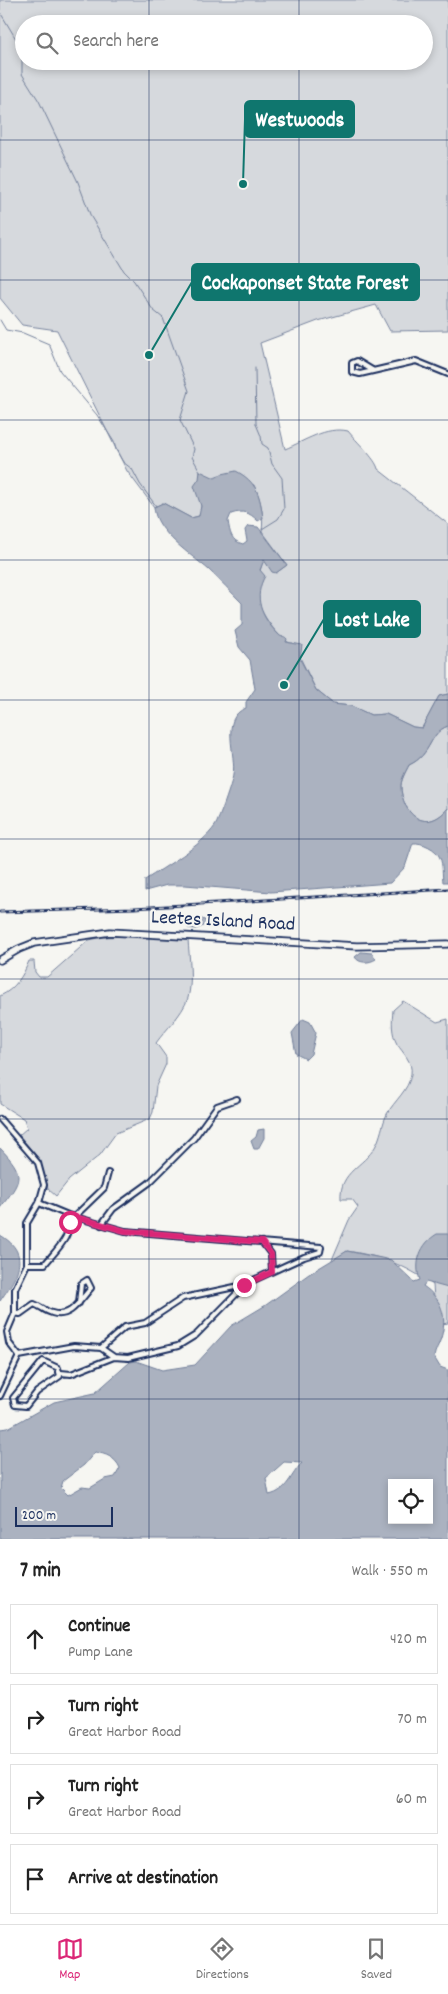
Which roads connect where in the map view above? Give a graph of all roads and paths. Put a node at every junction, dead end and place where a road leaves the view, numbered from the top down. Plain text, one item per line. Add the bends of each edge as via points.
1 (372, 370) junction
2 (448, 374) edge
3 (448, 944) edge
4 (0, 960) edge
5 (237, 1099) dead end
6 (0, 1119) edge
7 (108, 1173) dead end
8 (40, 1203) junction
9 (68, 1215) junction
10 (74, 1217) junction
11 (101, 1225) junction
12 (262, 1242) junction
13 (27, 1264) junction
14 (272, 1272) junction
15 (244, 1285) junction
16 (79, 1303) junction
17 (15, 1313) junction
18 (101, 1348) junction
19 (38, 1353) junction
20 (19, 1356) junction
21 (114, 1357) junction
22 (44, 1361) junction
23 (61, 1373) junction
24 (0, 1396) edge

1 - 1 street via 354,373 351,365 359,361
1 - 2 street via 416,361
3 - 4 main road, Leetes Island Road via 357,946 110,932 34,944
5 - 11 street via 217,1106 194,1138 149,1183 113,1209
6 - 8 street via 38,1163 44,1185
7 - 10 street via 104,1188
8 - 9 street
8 - 13 street via 27,1223
9 - 10 street
9 - 13 street via 70,1228 45,1264
10 - 11 street
11 - 12 street via 125,1231
12 - 14 street via 271,1254
12 - 14 street via 321,1247 320,1252
13 - 17 street via 15,1289
14 - 15 street
15 - 18 street via 183,1298 144,1323 125,1327
15 - 21 street via 188,1341 139,1356
16 - 16 street via 91,1288 87,1280 81,1284
16 - 17 street via 74,1310 61,1314 34,1304 20,1314
17 - 20 street via 7,1339
18 - 19 street via 74,1346
18 - 21 street
19 - 20 street
19 - 22 street
20 - 24 street
21 - 23 street via 71,1374
22 - 23 street
22 - 23 street via 12,1398 15,1406 26,1406

